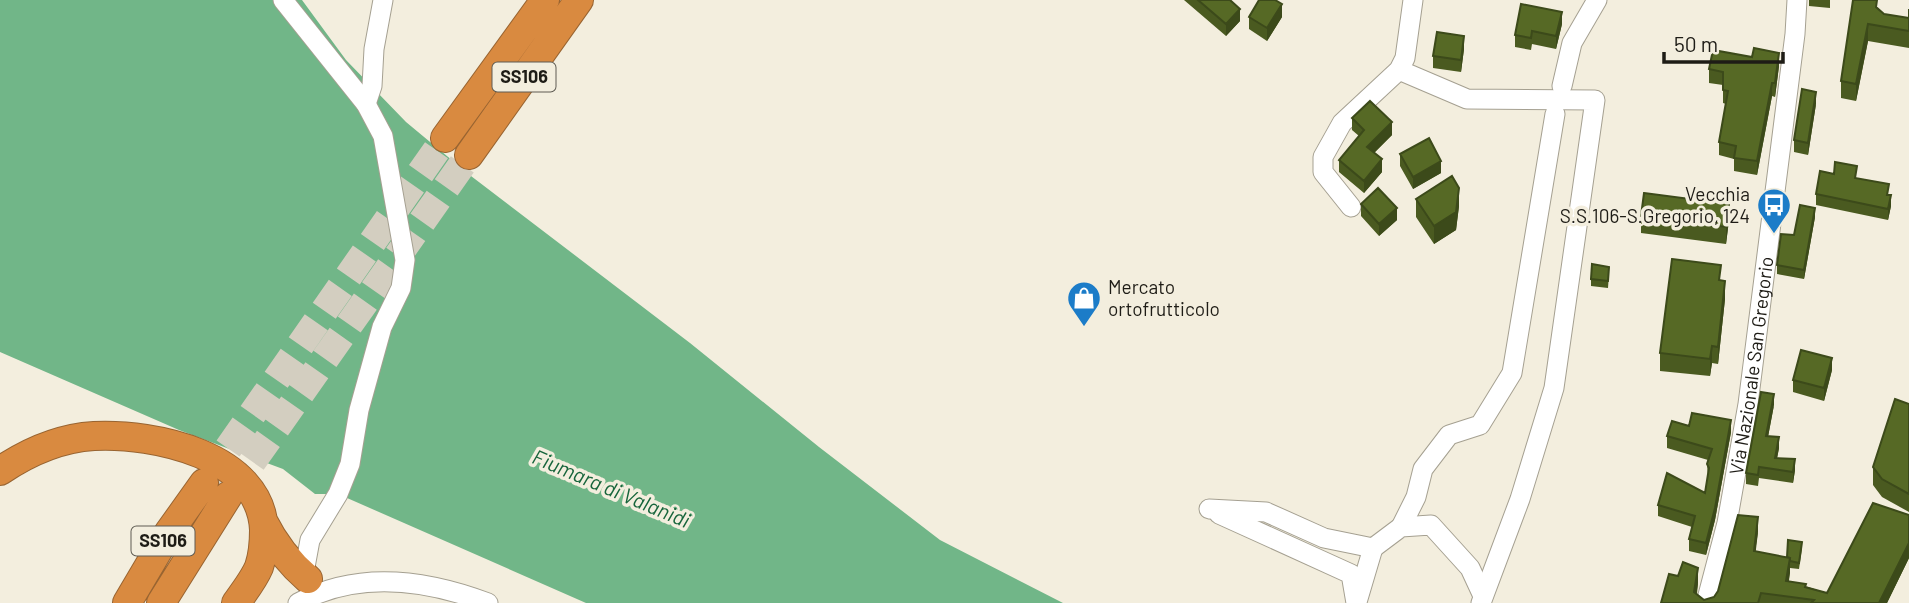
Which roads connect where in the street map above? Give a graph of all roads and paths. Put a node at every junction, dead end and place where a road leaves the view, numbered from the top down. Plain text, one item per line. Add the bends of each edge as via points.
1 (283, 0) edge
2 (383, 0) edge
3 (545, 0) edge
4 (579, 0) edge
5 (1413, 0) edge
6 (1597, 0) edge
7 (1797, 0) edge
8 (1399, 70) junction
9 (1562, 86) dead end
10 (369, 95) junction
11 (1555, 114) dead end
12 (445, 138) tunnel mouth
13 (469, 155) tunnel mouth
14 (1351, 207) dead end
15 (0, 471) edge
16 (263, 520) junction
17 (1401, 527) junction
18 (169, 531) junction
19 (198, 540) junction
20 (1373, 548) junction
21 (307, 592) edge
22 (1482, 600) edge
23 (110, 603) edge
24 (127, 603) edge
25 (160, 603) edge
26 (166, 603) edge
27 (236, 603) edge
28 (488, 603) edge
29 (1356, 603) edge
30 (1706, 603) edge

1 - 10 street
2 - 10 street
3 - 12 highway, SS106
4 - 13 highway, SS106
5 - 8 street via 1405,58
6 - 9 street via 1572,43
7 - 30 street, Via Nazionale San Gregorio via 1748,404 1727,523
8 - 14 street via 1342,123 1323,157 1323,172
8 - 22 street via 1467,99 1595,100 1554,388 1520,499
10 - 21 street via 383,136 405,260 401,288 382,327 359,410 349,464 338,494 310,540
11 - 17 street via 1512,373 1480,425 1449,435 1423,469
15 - 16 highway via 50,445 92,436 145,438 229,469 259,502
16 - 21 highway
16 - 27 highway via 259,568
17 - 20 street
17 - 22 street via 1431,526 1470,568
18 - 19 highway, SS106 via 216,489
18 - 23 highway
18 - 24 highway, SS106
19 - 25 highway, SS106
19 - 26 highway
20 - 29 street
20 - 29 street via 1324,538 1266,512 1209,509 1351,575
21 - 28 street via 374,581 414,582

